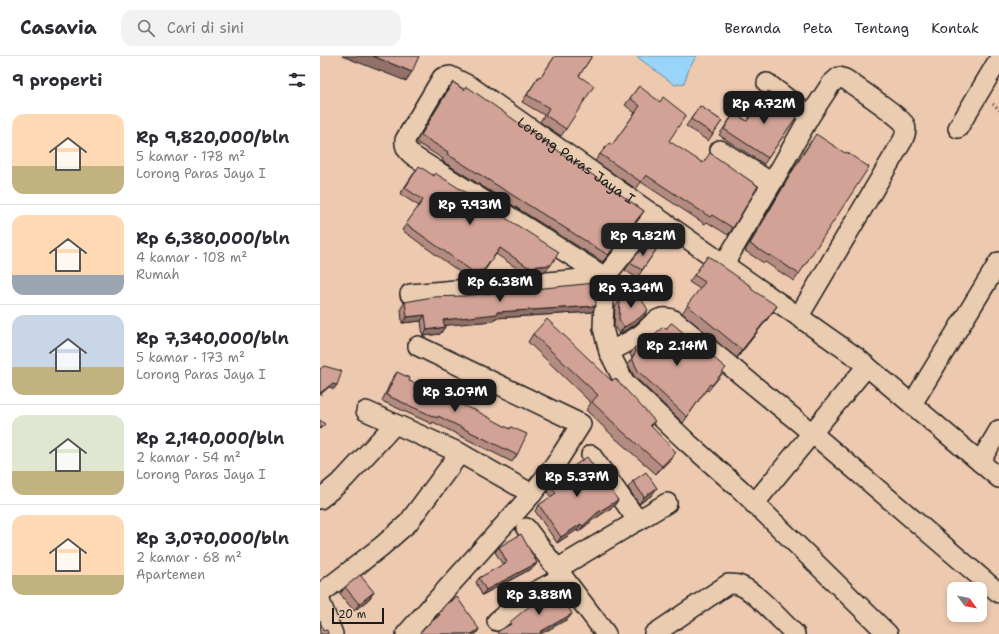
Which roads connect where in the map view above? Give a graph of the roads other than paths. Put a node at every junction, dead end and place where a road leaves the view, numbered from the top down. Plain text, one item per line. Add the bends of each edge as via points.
1 (999, 58) edge
2 (768, 83) dead end
3 (810, 116) junction
4 (958, 128) dead end
5 (720, 150) dead end
6 (772, 183) junction
7 (655, 215) junction
8 (999, 262) edge
9 (724, 264) junction
10 (605, 277) junction
11 (410, 294) dead end
12 (799, 316) junction
13 (418, 346) dead end
14 (609, 352) junction
15 (867, 366) junction
16 (912, 404) junction
17 (366, 411) dead end
18 (394, 425) junction
19 (999, 430) edge
20 (812, 433) junction
21 (460, 453) junction
22 (591, 455) dead end
23 (980, 462) junction
24 (999, 478) edge
25 (532, 494) junction
26 (320, 499) edge
27 (667, 503) dead end
28 (754, 504) junction
29 (638, 521) junction
30 (526, 528) dead end
31 (560, 573) junction
32 (999, 593) edge
33 (320, 594) edge
34 (320, 601) edge
35 (497, 621) dead end
36 (333, 634) edge
37 (406, 634) edge
38 (606, 634) edge
39 (654, 634) edge
40 (795, 634) edge
41 (888, 634) edge

1 - 4 street
2 - 3 street
3 - 6 street
3 - 12 street via 831,84 839,77 896,116 905,124 906,130 903,140
5 - 6 street
6 - 9 street
7 - 9 street, Lorong Paras Jaya I
7 - 10 street
7 - 10 street, Lorong Paras Jaya I via 470,86 450,76 442,78 405,140 407,150
8 - 16 street
9 - 12 street, Lorong Paras Jaya I
10 - 11 street
10 - 14 street via 603,328
12 - 15 street, Lorong Paras Jaya I
13 - 25 street via 581,424 555,465
14 - 20 street via 639,336 653,323 667,317 674,320
14 - 28 street via 626,383 688,443 740,488
15 - 16 street, Lorong Paras Jaya I
15 - 20 street
16 - 23 street, Lorong Paras Jaya I
17 - 18 street
18 - 21 street
18 - 26 street via 344,479
19 - 23 street
20 - 28 street
20 - 32 street
21 - 25 street
21 - 33 street via 408,523
22 - 29 street
23 - 24 street, Lorong Paras Jaya I
25 - 37 street
27 - 29 street
28 - 41 street
29 - 31 street
30 - 31 street
31 - 35 street
31 - 38 street
34 - 36 street
39 - 40 street via 728,584 742,586 749,591

